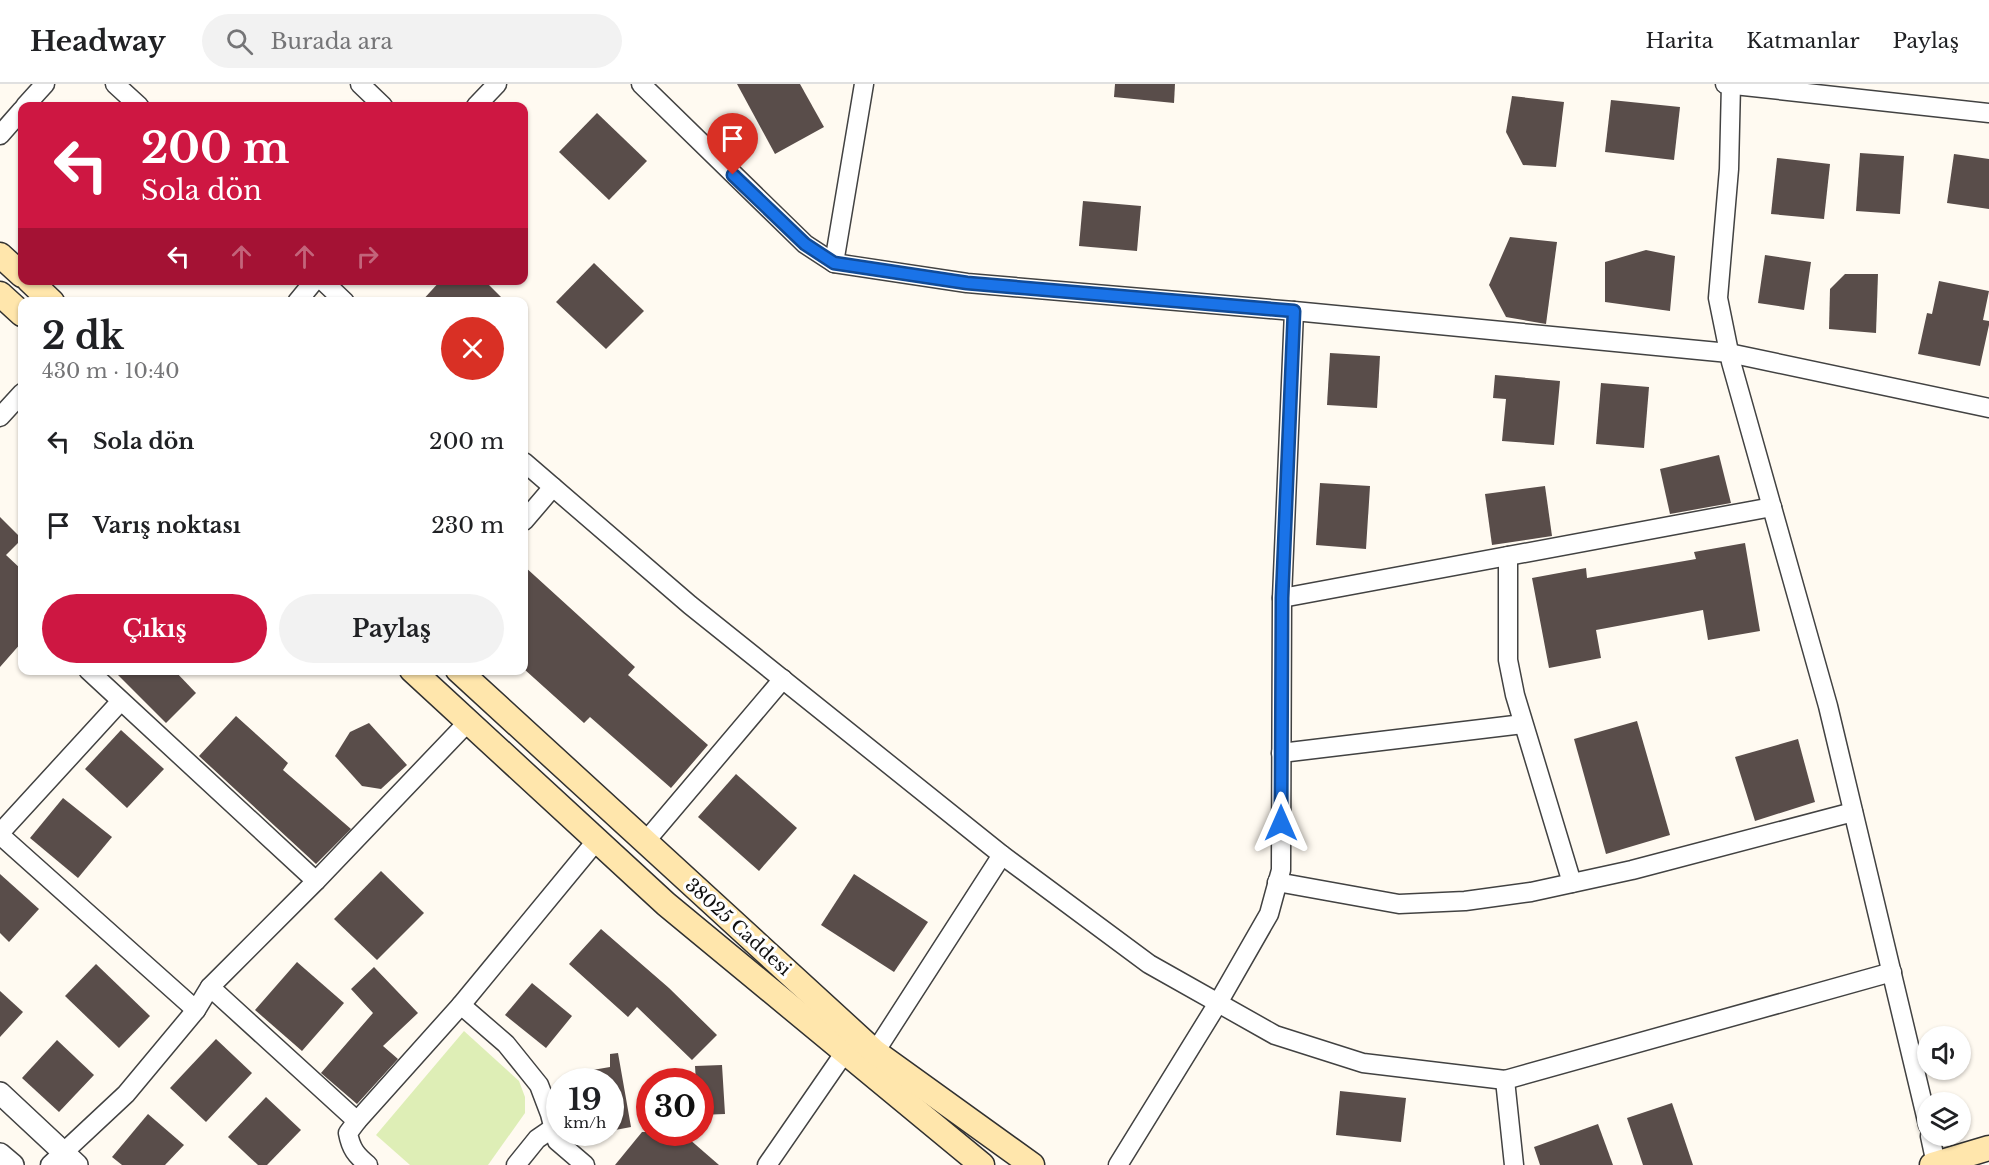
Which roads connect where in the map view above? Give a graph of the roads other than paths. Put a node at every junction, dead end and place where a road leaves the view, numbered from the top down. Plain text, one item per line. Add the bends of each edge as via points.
1 (45, 84) edge
2 (115, 84) edge
3 (360, 84) edge
4 (497, 84) edge
5 (641, 84) edge
6 (864, 84) edge
7 (1725, 84) edge
8 (1731, 84) edge
9 (29, 102) edge
10 (135, 102) edge
11 (380, 102) edge
12 (480, 102) edge
13 (1989, 113) edge
14 (18, 115) edge
15 (0, 135) edge
16 (0, 255) edge
17 (834, 263) junction
18 (18, 271) edge
19 (34, 285) edge
20 (311, 285) edge
21 (327, 285) edge
22 (0, 294) edge
23 (47, 297) edge
24 (301, 297) edge
25 (340, 297) edge
26 (18, 310) edge
27 (1294, 311) junction
28 (1730, 353) junction
29 (18, 397) edge
30 (1989, 408) edge
31 (0, 417) edge
32 (528, 465) edge
33 (553, 487) junction
34 (1772, 507) junction
35 (528, 516) edge
36 (1508, 556) junction
37 (1282, 598) junction
38 (93, 675) edge
39 (417, 675) edge
40 (463, 675) edge
41 (783, 679) junction
42 (120, 702) junction
43 (468, 722) junction
44 (1524, 724) junction
45 (1281, 753) junction
46 (1853, 812) junction
47 (0, 834) edge
48 (597, 840) junction
49 (645, 842) junction
50 (1002, 855) junction
51 (316, 881) junction
52 (1277, 882) junction
53 (1572, 883) junction
54 (1892, 972) junction
55 (210, 987) junction
56 (1218, 1003) junction
57 (461, 1005) junction
58 (196, 1010) junction
59 (845, 1052) junction
60 (875, 1052) junction
61 (1505, 1080) junction
62 (1920, 1092) edge
63 (0, 1093) edge
64 (546, 1103) edge
65 (357, 1121) junction
66 (546, 1133) edge
67 (563, 1146) edge
68 (1931, 1146) edge
69 (1989, 1148) edge
70 (0, 1154) edge
71 (64, 1161) edge
72 (1934, 1164) edge
73 (13, 1165) edge
74 (368, 1165) edge
75 (516, 1165) edge
76 (585, 1165) edge
77 (766, 1165) edge
78 (982, 1165) edge
79 (1032, 1165) edge
80 (1118, 1165) edge
81 (1514, 1165) edge

1 - 9 street
2 - 10 street
3 - 11 street
4 - 12 street
5 - 17 street via 805,244
6 - 17 street
7 - 8 street
8 - 13 street
8 - 28 street via 1729,170 1718,298
14 - 15 street
16 - 18 main road
17 - 27 street via 967,283
19 - 23 main road
20 - 24 street
21 - 25 street
22 - 26 main road
27 - 28 street
27 - 37 street
28 - 30 street
28 - 34 street
29 - 31 street
32 - 33 street
33 - 35 street
33 - 41 street
34 - 36 street
34 - 46 street via 1828,706
36 - 37 street
36 - 44 street via 1508,660
37 - 45 street
38 - 42 street
39 - 43 main road, 38025 Caddesi
40 - 49 main road, 38025 Caddesi
41 - 49 street
41 - 50 street
42 - 47 street
42 - 51 street
43 - 48 main road, 38025 Caddesi
43 - 51 street
44 - 45 street
44 - 53 street
45 - 52 street via 1281,870
46 - 53 street
46 - 54 street
47 - 58 street
48 - 57 street
48 - 59 main road, 38025 Caddesi via 666,904
49 - 60 main road, 38025 Caddesi
50 - 56 street via 1149,964
50 - 60 street
51 - 55 street
52 - 53 street via 1399,904 1465,901
52 - 56 street via 1269,914
54 - 61 street
54 - 62 street
55 - 58 street
55 - 65 street
56 - 61 street via 1275,1035 1363,1063
56 - 80 street
57 - 64 street via 506,1044 539,1085
57 - 65 street
58 - 71 street
59 - 77 street
59 - 78 main road, 38025 Caddesi
60 - 79 main road, 38025 Caddesi
61 - 81 street
63 - 71 street
65 - 74 street via 348,1133 350,1143
66 - 75 street
67 - 76 street
68 - 72 street
69 - 72 main road
70 - 73 street

